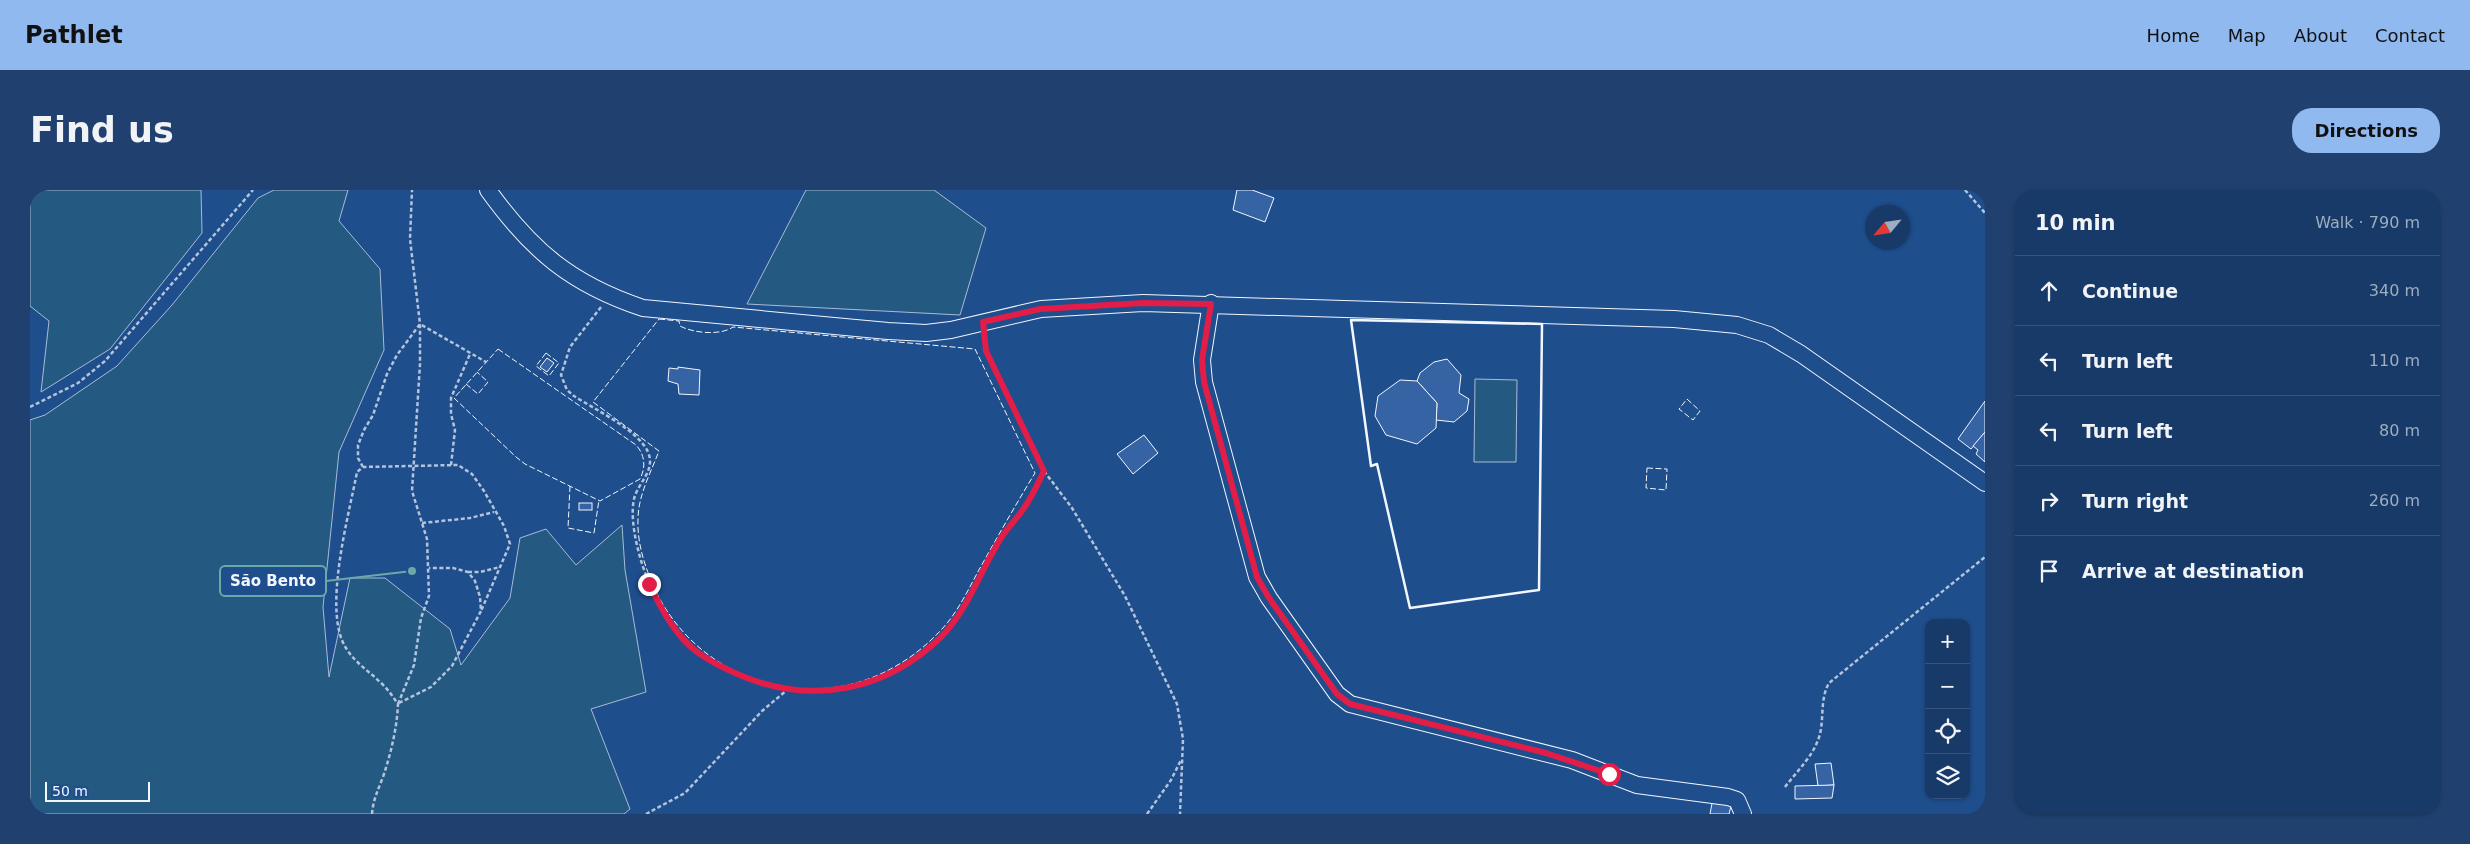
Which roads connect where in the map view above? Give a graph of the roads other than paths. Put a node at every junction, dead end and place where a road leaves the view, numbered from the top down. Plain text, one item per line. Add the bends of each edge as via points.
1 (488, 190) edge
2 (1211, 304) junction
3 (1985, 483) edge
4 (1743, 814) edge

1 - 2 street via 511,222 564,271 610,296 643,308 926,332 951,330 1040,309 1143,303
2 - 3 street via 1674,319 1737,326 1769,334 1801,354
2 - 4 street via 1202,360 1204,382 1254,568 1269,598 1337,694 1350,704 1572,760 1636,785 1728,797 1737,800

